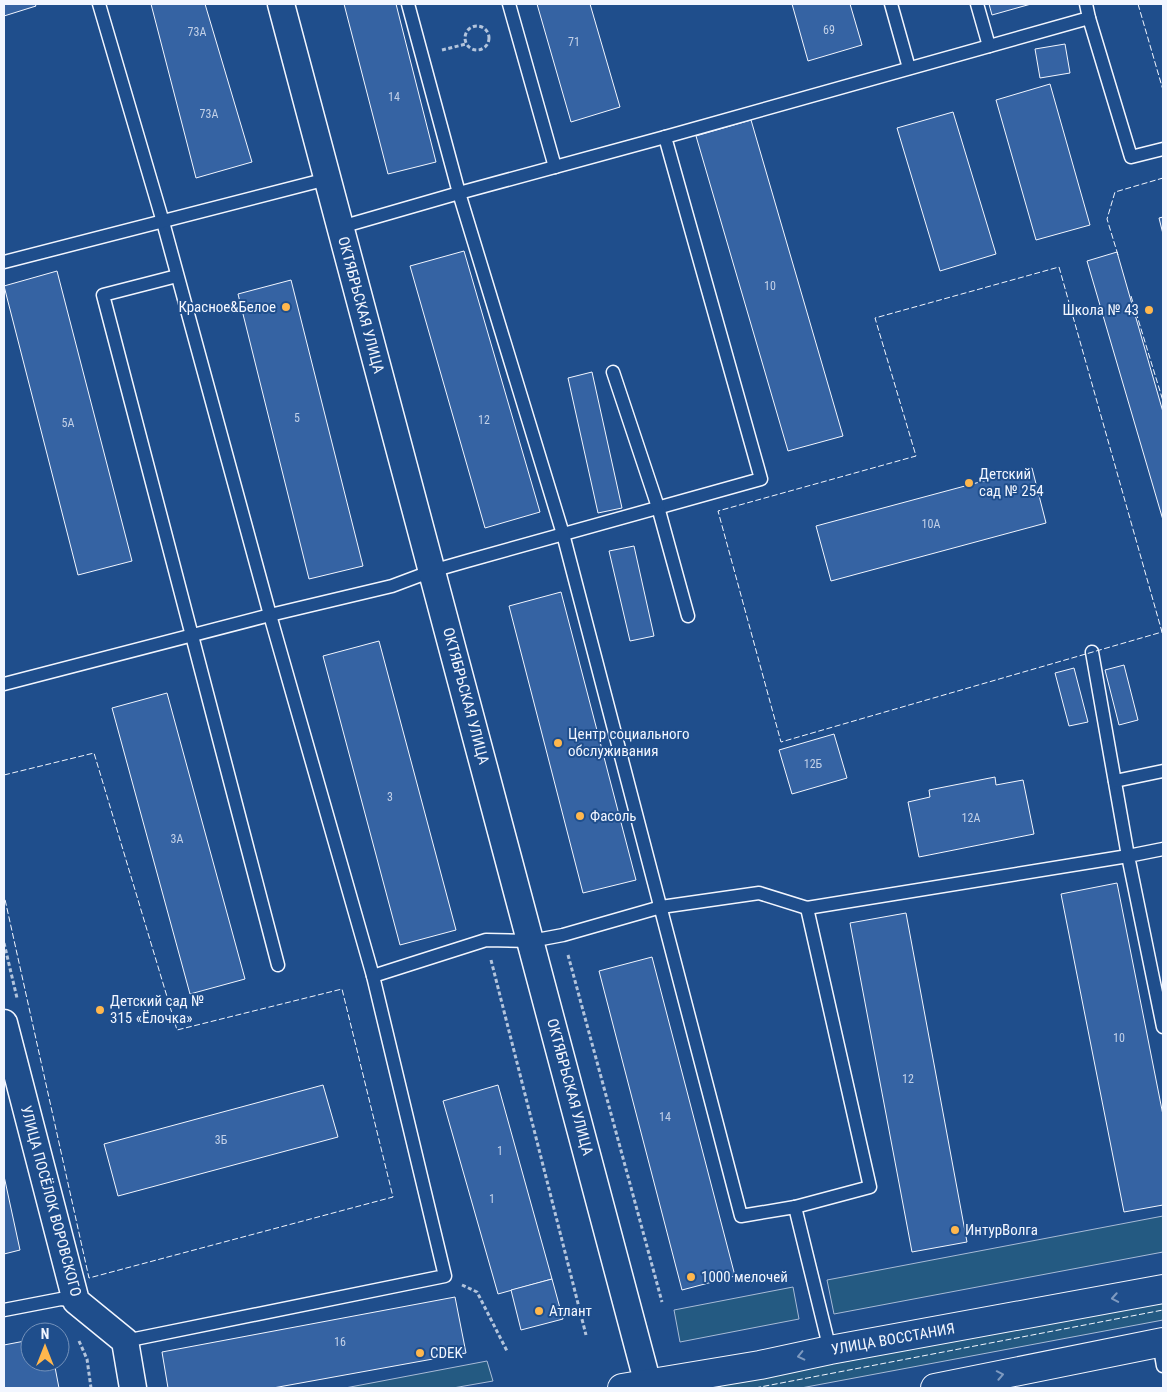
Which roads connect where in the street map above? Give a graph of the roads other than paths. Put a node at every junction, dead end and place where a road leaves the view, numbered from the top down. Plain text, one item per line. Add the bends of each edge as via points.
1 (99, 4) edge
2 (280, 4) edge
3 (408, 4) edge
4 (509, 4) edge
5 (891, 4) edge
6 (978, 4) edge
7 (1086, 4) edge
8 (1090, 18) junction
9 (989, 46) junction
10 (909, 68) junction
11 (665, 137) junction
12 (1163, 149) edge
13 (554, 167) junction
14 (328, 179) junction
15 (458, 192) junction
16 (163, 222) junction
17 (340, 227) junction
18 (4, 262) edge
19 (177, 276) junction
20 (613, 372) dead end
21 (658, 507) junction
22 (563, 534) junction
23 (432, 571) junction
24 (270, 615) junction
25 (688, 616) dead end
26 (192, 635) junction
27 (1092, 652) dead end
28 (4, 684) edge
29 (1163, 771) edge
30 (1115, 781) junction
31 (1163, 849) edge
32 (1128, 856) junction
33 (661, 907) junction
34 (808, 908) junction
35 (531, 941) junction
36 (278, 965) dead end
37 (373, 976) junction
38 (4, 1023) edge
39 (1163, 1027) edge
40 (795, 1207) junction
41 (1163, 1289) edge
42 (69, 1300) junction
43 (4, 1310) edge
44 (125, 1341) junction
45 (830, 1350) junction
46 (1162, 1350) edge
47 (640, 1387) edge
48 (133, 1388) edge
49 (935, 1388) edge

1 - 16 lane
2 - 14 street, ОКТЯБРЬСКАЯ УЛИЦА
3 - 15 lane
4 - 13 lane
5 - 10 lane
6 - 9 lane
7 - 8 lane
8 - 9 lane
8 - 12 lane via 1131,157
9 - 10 lane
10 - 11 lane
11 - 13 lane
11 - 21 lane via 761,479
13 - 15 lane
14 - 16 lane
14 - 17 street, ОКТЯБРЬСКАЯ УЛИЦА
15 - 17 lane
15 - 22 lane
16 - 18 lane
16 - 19 lane
17 - 23 street, ОКТЯБРЬСКАЯ УЛИЦА
19 - 24 lane
19 - 26 lane via 103,294
20 - 21 lane
21 - 22 lane
21 - 25 lane
22 - 23 lane
22 - 33 lane
23 - 24 lane via 392,586
23 - 35 street, ОКТЯБРЬСКАЯ УЛИЦА
24 - 26 lane
24 - 37 lane
26 - 28 lane
26 - 36 lane
27 - 30 lane
29 - 30 lane
30 - 32 lane
31 - 32 lane
32 - 34 lane
32 - 39 lane
33 - 34 lane via 759,893
33 - 35 lane
33 - 40 lane via 740,1216
34 - 40 lane via 870,1187
35 - 37 lane via 486,940
35 - 47 street, ОКТЯБРЬСКАЯ УЛИЦА via 640,1354
37 - 44 lane via 446,1276
38 - 42 street, УЛИЦА ПОСЁЛОК ВОРОВСКОГО
40 - 45 lane
41 -> 45 main road, УЛИЦА ВОССТАНИЯ
42 - 43 lane
42 - 44 street, УЛИЦА ПОСЁЛОК ВОРОВСКОГО
44 - 48 street
45 -> 47 main road, УЛИЦА ВОССТАНИЯ
49 -> 46 main road

